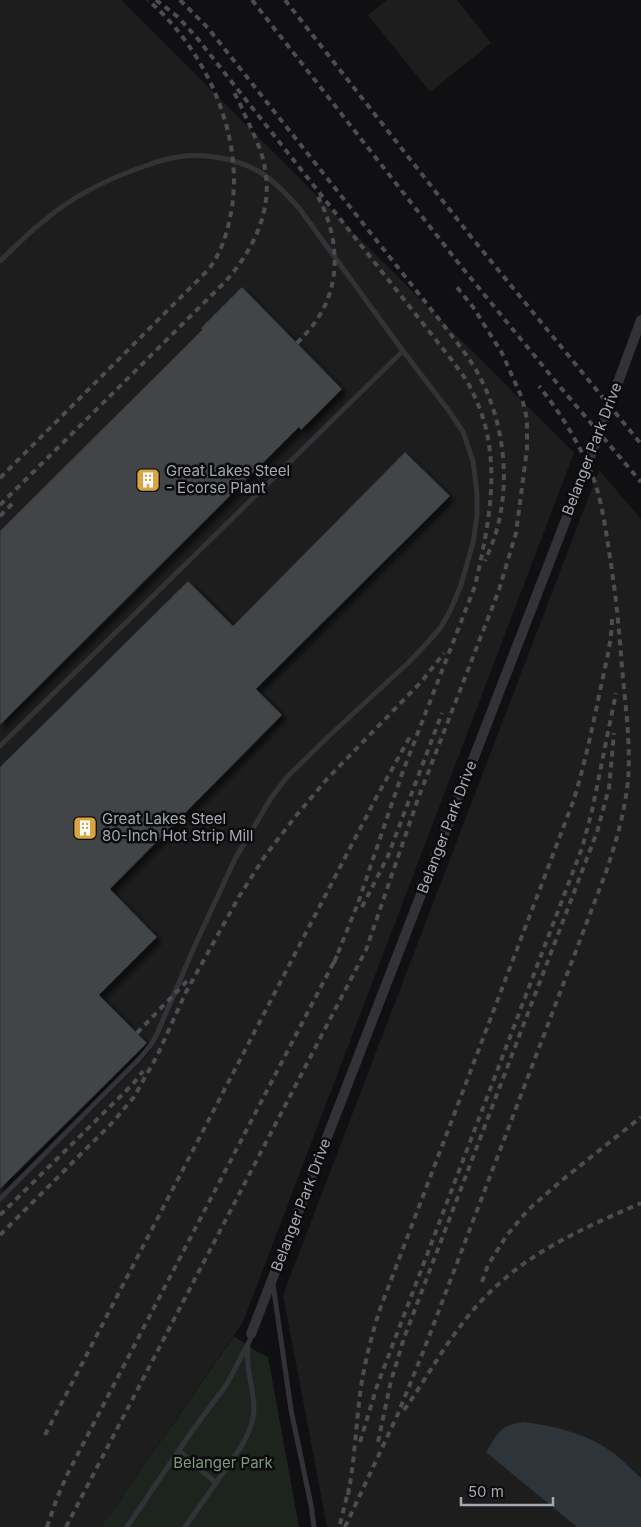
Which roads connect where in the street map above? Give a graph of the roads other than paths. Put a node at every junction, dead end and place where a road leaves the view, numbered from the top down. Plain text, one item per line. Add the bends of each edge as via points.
1 (0, 261) edge
2 (641, 320) edge
3 (403, 351) junction
4 (0, 746) edge
5 (0, 1199) edge
6 (272, 1279) junction
7 (250, 1337) junction
8 (180, 1451) junction
9 (216, 1483) junction
10 (127, 1527) edge
11 (185, 1527) edge
12 (314, 1527) edge

1 - 3 lane via 45,219 107,181 176,157 205,156 226,160 262,174 299,208
2 - 6 street, Belanger Park Drive
3 - 4 lane
3 - 5 lane via 464,432 473,461 477,494 473,543 462,585 451,609 440,627 410,661 329,736 271,798 235,859 150,1046
6 - 7 street, Belanger Park Drive
6 - 12 lane via 290,1410
7 - 8 lane via 227,1384
7 - 9 lane via 248,1366 254,1410 251,1425
8 - 9 lane
8 - 10 lane
9 - 11 lane

